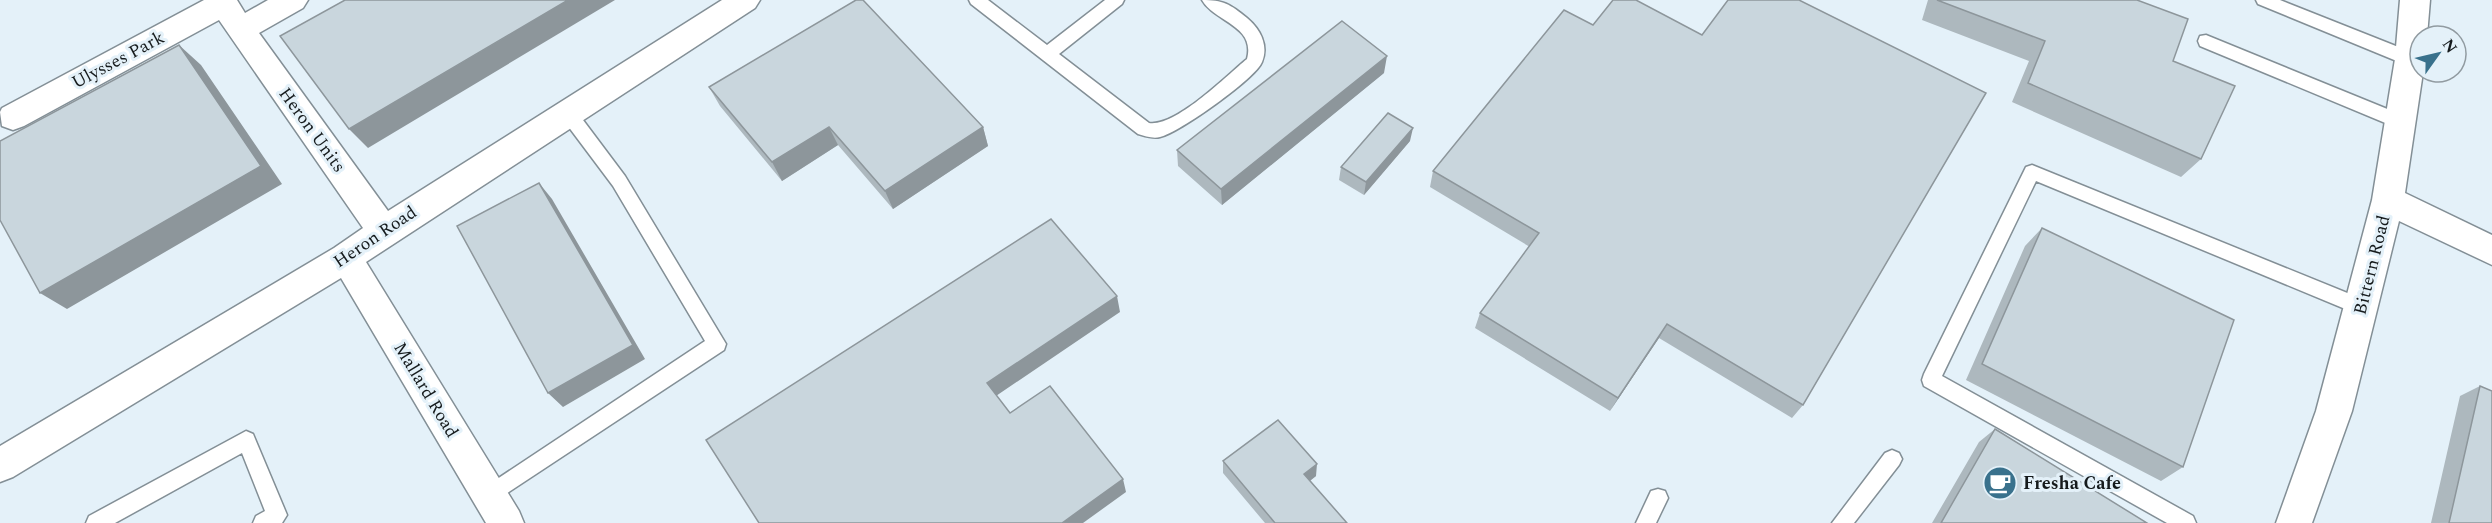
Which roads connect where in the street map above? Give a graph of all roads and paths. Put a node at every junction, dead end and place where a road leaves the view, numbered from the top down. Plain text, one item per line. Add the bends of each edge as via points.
1 (293, 0) edge
2 (745, 0) edge
3 (977, 0) edge
4 (1116, 0) edge
5 (1210, 0) edge
6 (2264, 0) edge
7 (2415, 0) edge
8 (223, 2) edge
9 (2413, 24) edge
10 (240, 30) junction
11 (2206, 41) dead end
12 (1048, 53) junction
13 (2408, 58) edge
14 (2408, 73) edge
15 (568, 113) junction
16 (13, 117) dead end
17 (2401, 122) junction
18 (2388, 200) junction
19 (384, 231) junction
20 (2492, 251) edge
21 (346, 258) junction
22 (2361, 307) junction
23 (1892, 459) dead end
24 (0, 465) edge
25 (1658, 498) dead end
26 (497, 509) edge
27 (96, 523) edge
28 (263, 523) edge
29 (1646, 523) edge
30 (1842, 523) edge
31 (2186, 523) edge
32 (2294, 523) edge

1 - 10 street
2 - 15 street, Heron Road
3 - 12 lane
4 - 12 lane
5 - 12 lane via 1252,32 1258,42 1258,53 1254,62 1199,106 1156,131 1144,129
6 - 13 lane
7 - 9 street, Bittern Road
8 - 10 street, Heron Units
8 - 16 street, Ulysses Park
10 - 19 street, Heron Units
11 - 17 lane
14 - 17 street, Bittern Road
15 - 19 street, Heron Road
15 - 26 lane via 619,181 717,344
17 - 18 street, Bittern Road
18 - 20 street
18 - 22 street, Bittern Road
19 - 21 street, Heron Road
21 - 24 street, Heron Road
21 - 26 street, Mallard Road
22 - 31 lane via 2032,172 1931,380
22 - 32 street, Bittern Road via 2334,411
23 - 30 lane
25 - 29 lane
27 - 28 lane via 246,440 278,514

